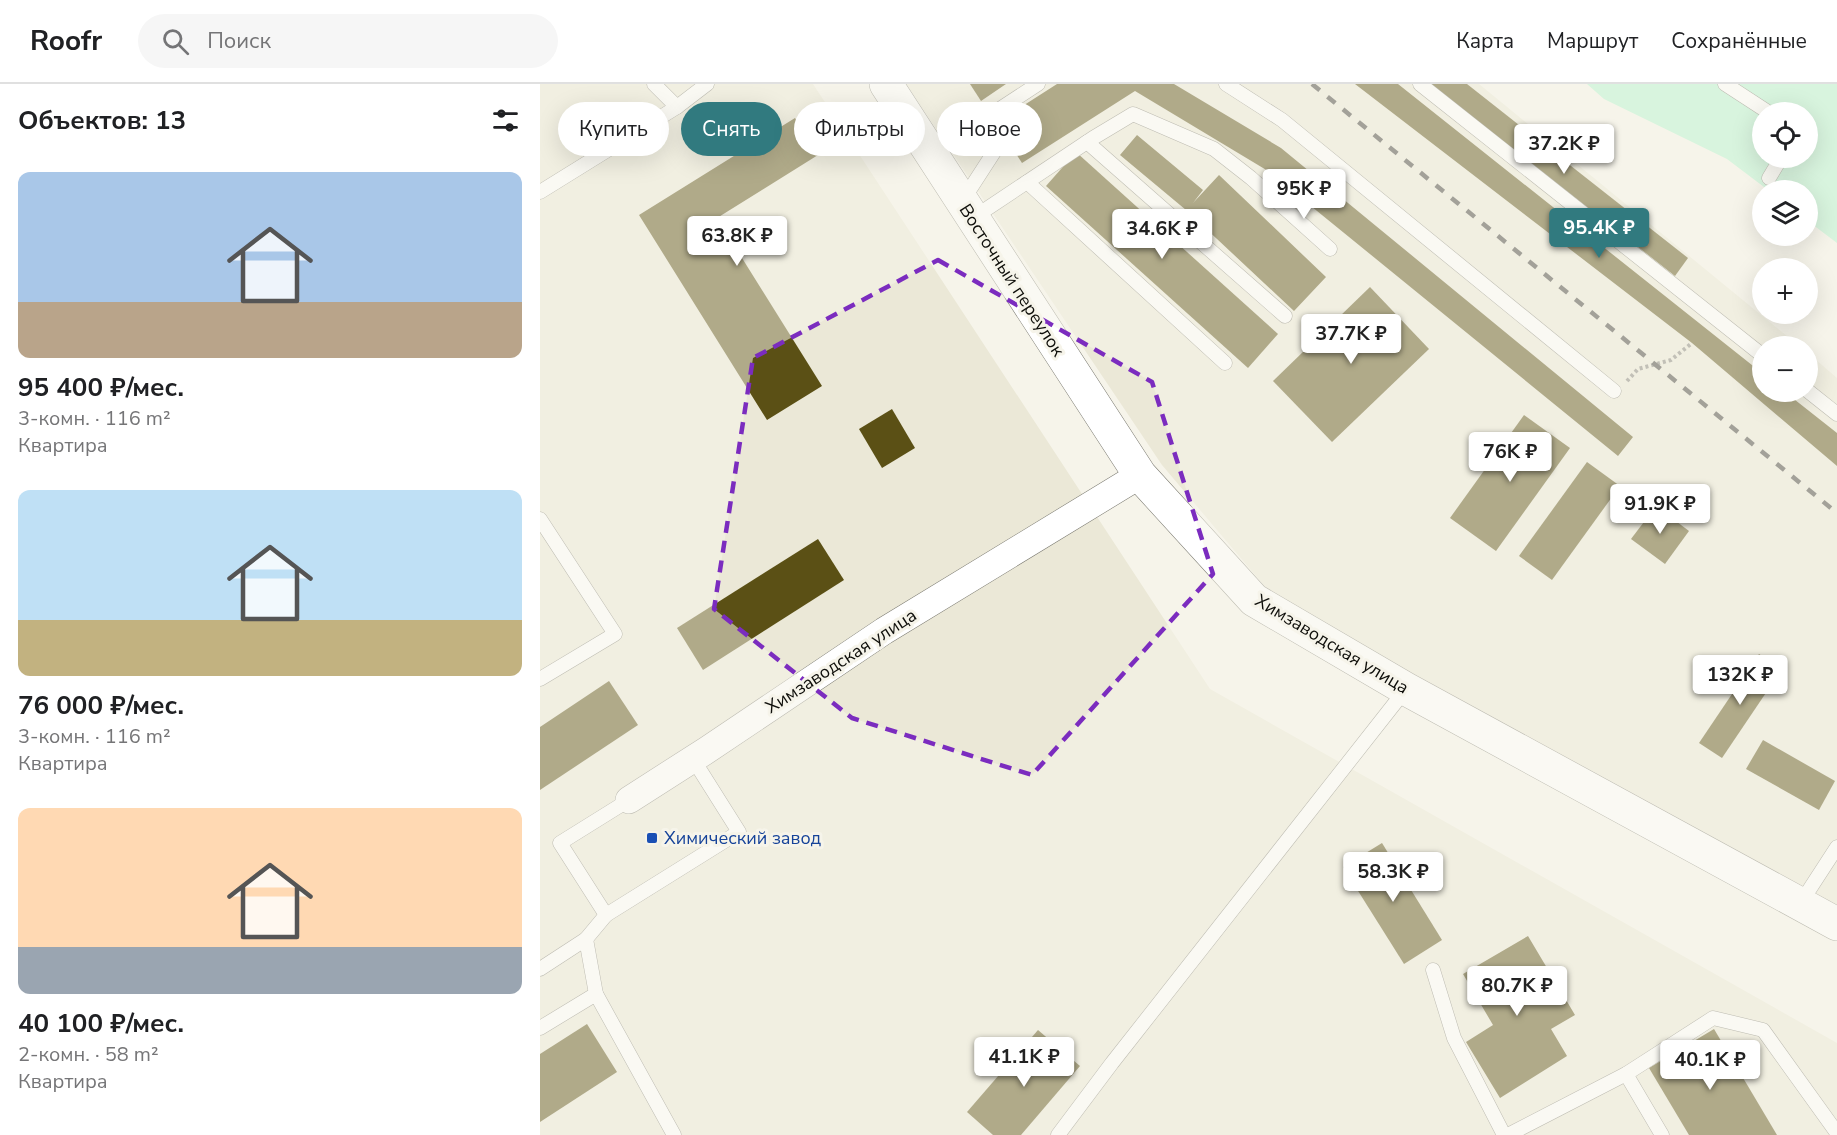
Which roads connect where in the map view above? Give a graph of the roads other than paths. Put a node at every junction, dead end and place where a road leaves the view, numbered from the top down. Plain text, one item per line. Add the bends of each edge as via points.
1 (654, 84) edge
2 (707, 84) edge
3 (886, 84) edge
4 (1038, 84) edge
5 (1226, 84) edge
6 (1420, 84) edge
7 (1725, 84) edge
8 (1753, 102) edge
9 (677, 107) junction
10 (1087, 142) junction
11 (1776, 168) edge
12 (1770, 178) dead end
13 (1028, 182) junction
14 (540, 192) edge
15 (967, 210) junction
16 (1330, 249) dead end
17 (1285, 316) dead end
18 (1752, 347) edge
19 (1225, 363) dead end
20 (1614, 391) road end
21 (1818, 399) edge
22 (1837, 414) edge
23 (1140, 475) junction
24 (540, 519) edge
25 (540, 680) edge
26 (1406, 689) junction
27 (693, 759) junction
28 (629, 800) joint
29 (1837, 847) edge
30 (1800, 904) junction
31 (606, 915) junction
32 (1837, 924) edge
33 (586, 939) junction
34 (540, 969) edge
35 (1433, 970) dead end
36 (596, 994) junction
37 (540, 1028) edge
38 (1626, 1074) junction
39 (1837, 1133) edge
40 (674, 1135) edge
41 (1059, 1135) edge
42 (1506, 1135) edge
43 (1662, 1135) edge

1 - 9 lane
2 - 9 lane
3 - 15 street, Восточный переулок
4 - 15 lane via 989,116 996,149
5 - 20 lane via 1282,120
6 - 18 lane
7 - 8 lane
9 - 14 lane
10 - 13 lane
10 - 16 lane via 1132,114 1215,149
10 - 17 lane
11 - 12 lane
13 - 15 lane
13 - 19 lane
15 - 23 street, Восточный переулок
21 - 22 lane
23 - 26 street, Химзаводская улица via 1254,600
23 - 27 street, Химзаводская улица via 884,631
24 - 25 lane via 615,634
26 - 30 street, Химзаводская улица
26 - 41 lane
27 - 28 street, Химзаводская улица
27 - 31 lane via 739,832
28 - 31 lane via 561,843
29 - 30 lane
30 - 32 street, Химзаводская улица
31 - 33 lane
33 - 34 lane
33 - 36 lane
35 - 42 lane via 1454,1038
36 - 37 lane
36 - 40 lane
38 - 39 lane via 1713,1017 1763,1030
38 - 42 lane
38 - 43 lane

